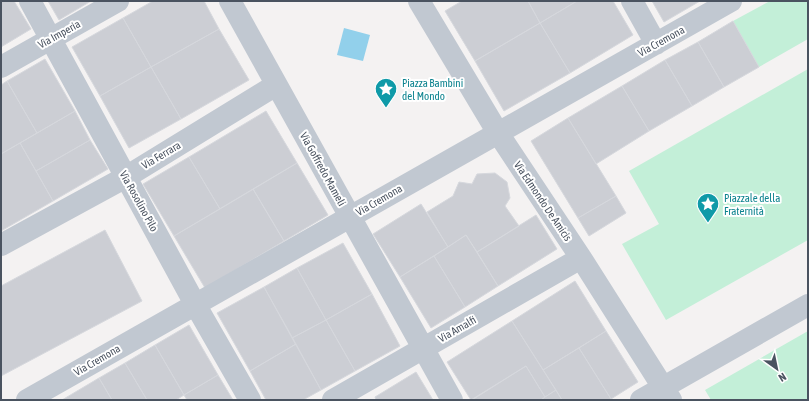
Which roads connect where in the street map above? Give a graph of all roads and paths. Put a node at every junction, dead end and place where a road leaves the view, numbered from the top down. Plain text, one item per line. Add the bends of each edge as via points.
1 (30, 1) edge
2 (118, 1) edge
3 (230, 1) edge
4 (632, 1) edge
5 (731, 1) edge
6 (423, 2) edge
7 (52, 39) junction
8 (656, 44) junction
9 (1, 67) edge
10 (276, 84) junction
11 (498, 133) junction
12 (126, 177) junction
13 (350, 217) junction
14 (1, 245) edge
15 (581, 258) junction
16 (195, 304) junction
17 (808, 305) edge
18 (423, 348) junction
19 (667, 394) edge
20 (27, 400) edge
21 (250, 400) edge
22 (333, 400) edge
23 (452, 400) edge
24 (641, 400) edge

1 - 7 street, Via Rosolino Pilo
2 - 7 street, Via Imperia
3 - 10 street, Via Goffredo Mameli
4 - 8 street
5 - 8 street, Via Cremona
6 - 11 street, Via Edmondo De Amicis
7 - 9 street, Via Imperia
7 - 12 street, Via Rosolino Pilo
8 - 11 street, Via Cremona
10 - 12 street, Via Ferrara
10 - 13 street, Via Goffredo Mameli
11 - 13 street, Via Cremona
11 - 15 street, Via Edmondo De Amicis
12 - 14 street, Via Ferrara
12 - 16 street, Via Rosolino Pilo
13 - 16 street, Via Cremona
13 - 18 street, Via Goffredo Mameli
15 - 18 street, Via Amalfi
15 - 19 street, Via Edmondo De Amicis
16 - 20 street, Via Cremona
16 - 21 street, Via Rosolino Pilo
17 - 19 street
18 - 22 street, Via Amalfi
18 - 23 street, Via Goffredo Mameli
19 - 24 street

